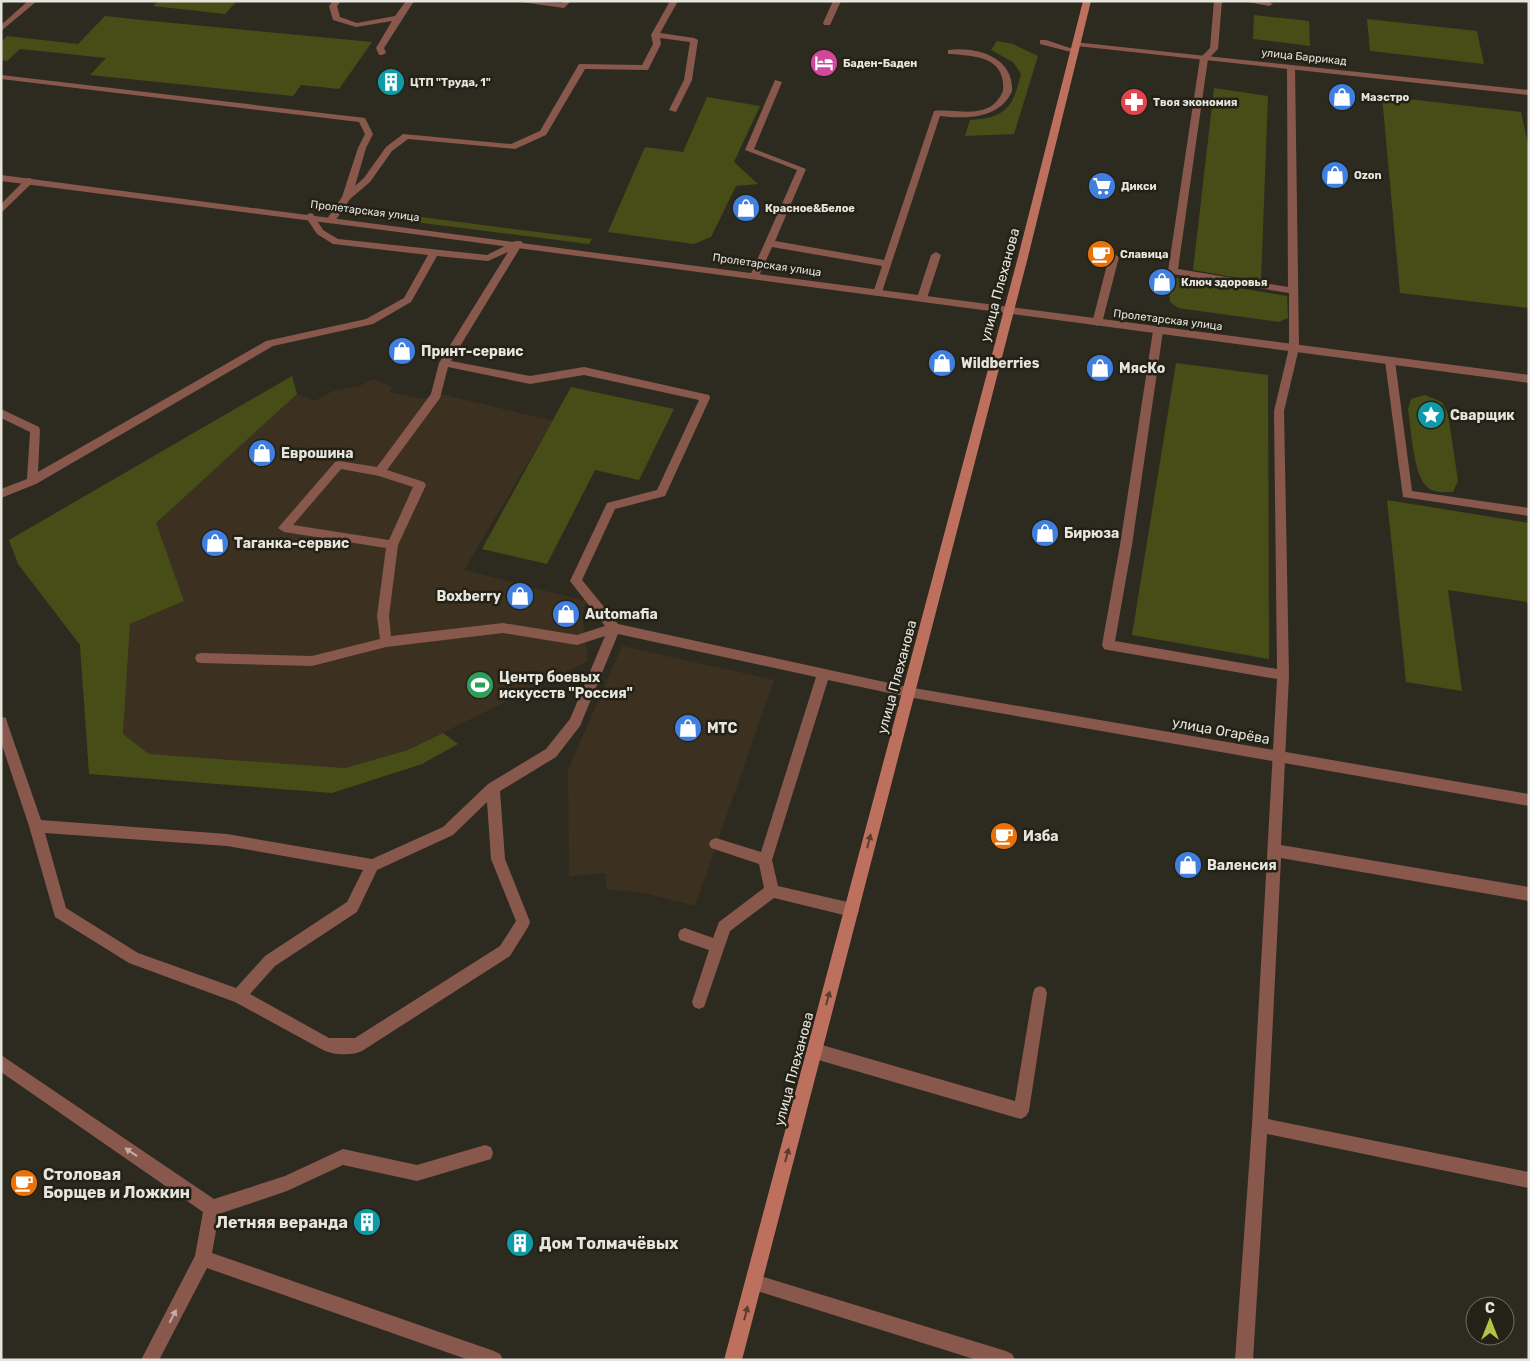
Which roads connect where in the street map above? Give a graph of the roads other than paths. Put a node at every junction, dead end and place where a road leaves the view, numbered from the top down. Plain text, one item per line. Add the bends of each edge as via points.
1 (33, 1) edge
2 (337, 1) edge
3 (410, 1) edge
4 (518, 1) edge
5 (567, 1) edge
6 (674, 1) edge
7 (837, 1) edge
8 (1087, 1) edge
9 (1218, 1) edge
10 (1247, 1) edge
11 (1269, 4) dead end
12 (398, 18) junction
13 (827, 23) dead end
14 (1, 30) edge
15 (655, 35) junction
16 (1042, 42) dead end
17 (1076, 47) junction
18 (951, 52) dead end
19 (382, 53) dead end
20 (1204, 58) junction
21 (1291, 67) junction
22 (1, 76) edge
23 (778, 82) dead end
24 (1529, 93) edge
25 (673, 110) dead end
26 (1, 178) edge
27 (28, 181) junction
28 (347, 197) junction
29 (1, 210) edge
30 (310, 216) junction
31 (332, 219) junction
32 (518, 243) junction
33 (769, 244) junction
34 (433, 254) junction
35 (936, 255) dead end
36 (1114, 257) dead end
37 (888, 264) junction
38 (755, 276) junction
39 (1293, 291) junction
40 (878, 293) junction
41 (922, 298) junction
42 (1009, 311) junction
43 (1097, 323) junction
44 (1158, 331) junction
45 (1294, 348) junction
46 (1390, 361) junction
47 (444, 363) junction
48 (1529, 379) edge
49 (1, 413) edge
50 (380, 472) junction
51 (32, 480) junction
52 (1, 494) edge
53 (1529, 512) edge
54 (392, 545) junction
55 (614, 628) junction
56 (386, 642) junction
57 (201, 658) dead end
58 (823, 675) junction
59 (1283, 675) junction
60 (908, 692) junction
61 (1, 722) edge
62 (1279, 757) junction
63 (493, 788) junction
64 (1529, 800) edge
65 (36, 826) junction
66 (716, 844) dead end
67 (1272, 850) junction
68 (765, 860) junction
69 (372, 865) junction
70 (772, 891) junction
71 (1529, 894) edge
72 (852, 910) junction
73 (685, 935) dead end
74 (718, 946) junction
75 (1040, 993) dead end
76 (239, 996) junction
77 (699, 1002) dead end
78 (815, 1051) junction
79 (1, 1063) edge
80 (1260, 1125) junction
81 (485, 1153) dead end
82 (1529, 1180) edge
83 (212, 1208) junction
84 (203, 1258) junction
85 (754, 1282) junction
86 (150, 1360) edge
87 (494, 1360) edge
88 (734, 1360) edge
89 (1006, 1360) edge
90 (1244, 1360) edge

1 - 14 street
2 - 12 street via 333,6 336,18 356,25
3 - 12 street
4 - 5 street via 564,6
6 - 15 street
7 - 13 street
8 - 17 main road, улица Плеханова
9 - 20 street via 1214,49
10 - 11 street
12 - 19 street via 380,48
15 - 25 street via 694,40 688,80
15 - 28 street via 657,44 645,68 582,66 543,133 512,148 406,136 389,149 367,180
16 - 17 street, улица Баррикад
17 - 20 street, улица Баррикад
17 - 42 main road, улица Плеханова
18 - 37 street via 986,56 996,62 1005,72 1006,96 995,107 982,113 964,116 937,113
20 - 21 street, улица Баррикад
20 - 39 street via 1173,271
21 - 24 street, улица Баррикад
21 - 39 street
22 - 28 street via 362,120 369,134
23 - 33 street via 749,150 802,169
26 - 27 street, Пролетарская улица
27 - 29 street
27 - 30 street, Пролетарская улица
28 - 31 street
30 - 31 street, Пролетарская улица
30 - 34 street via 320,232 336,242
31 - 32 street, Пролетарская улица
32 - 34 street via 488,258
32 - 38 street, Пролетарская улица
32 - 47 street
33 - 37 street
33 - 38 street
34 - 51 street via 408,300 377,318 270,343
35 - 41 street
36 - 43 street
37 - 40 street
38 - 40 street, Пролетарская улица
39 - 45 street
40 - 41 street, Пролетарская улица
41 - 42 street, Пролетарская улица
42 - 43 street, Пролетарская улица
42 - 60 main road, улица Плеханова
43 - 44 street, Пролетарская улица
44 - 45 street, Пролетарская улица
44 - 59 street via 1108,644
45 - 46 street, Пролетарская улица
45 - 59 street via 1279,411
46 - 48 street, Пролетарская улица
46 - 53 street via 1407,494
47 - 50 street via 436,394
47 - 55 street via 530,380 584,371 705,398 661,493 611,506 576,580
49 - 51 street via 35,430
50 - 54 street via 420,485
50 - 54 street via 339,464 284,528
51 - 52 street
54 - 56 street via 383,616
55 - 56 street via 577,640 503,628
55 - 58 street, улица Огарёва
55 - 63 street via 575,722 551,753
56 - 57 street via 312,661
58 - 60 street, улица Огарёва
58 - 68 street
59 - 62 street
60 - 62 street, улица Огарёва
72 -> 60 main road, улица Плеханова
61 - 65 street
62 - 64 street, улица Огарёва
62 - 67 street
63 - 69 street via 448,831
63 - 76 street via 498,859 523,922 505,951 357,1046 328,1045
65 - 69 street via 228,840
65 - 76 street via 60,912 134,958
66 - 68 street
67 - 71 street
67 - 80 street
68 - 70 street
69 - 76 street via 352,907 270,961
70 - 72 street
70 - 74 street via 724,927
78 -> 72 main road, улица Плеханова
73 - 74 street
74 - 77 street
75 - 78 street via 1021,1112
85 -> 78 main road, улица Плеханова
83 -> 79 street
80 - 82 street
80 - 90 street
81 - 83 street via 417,1173 343,1157 287,1183
83 - 84 street
86 -> 84 street
84 - 87 street
88 -> 85 main road, улица Плеханова
85 - 89 street

